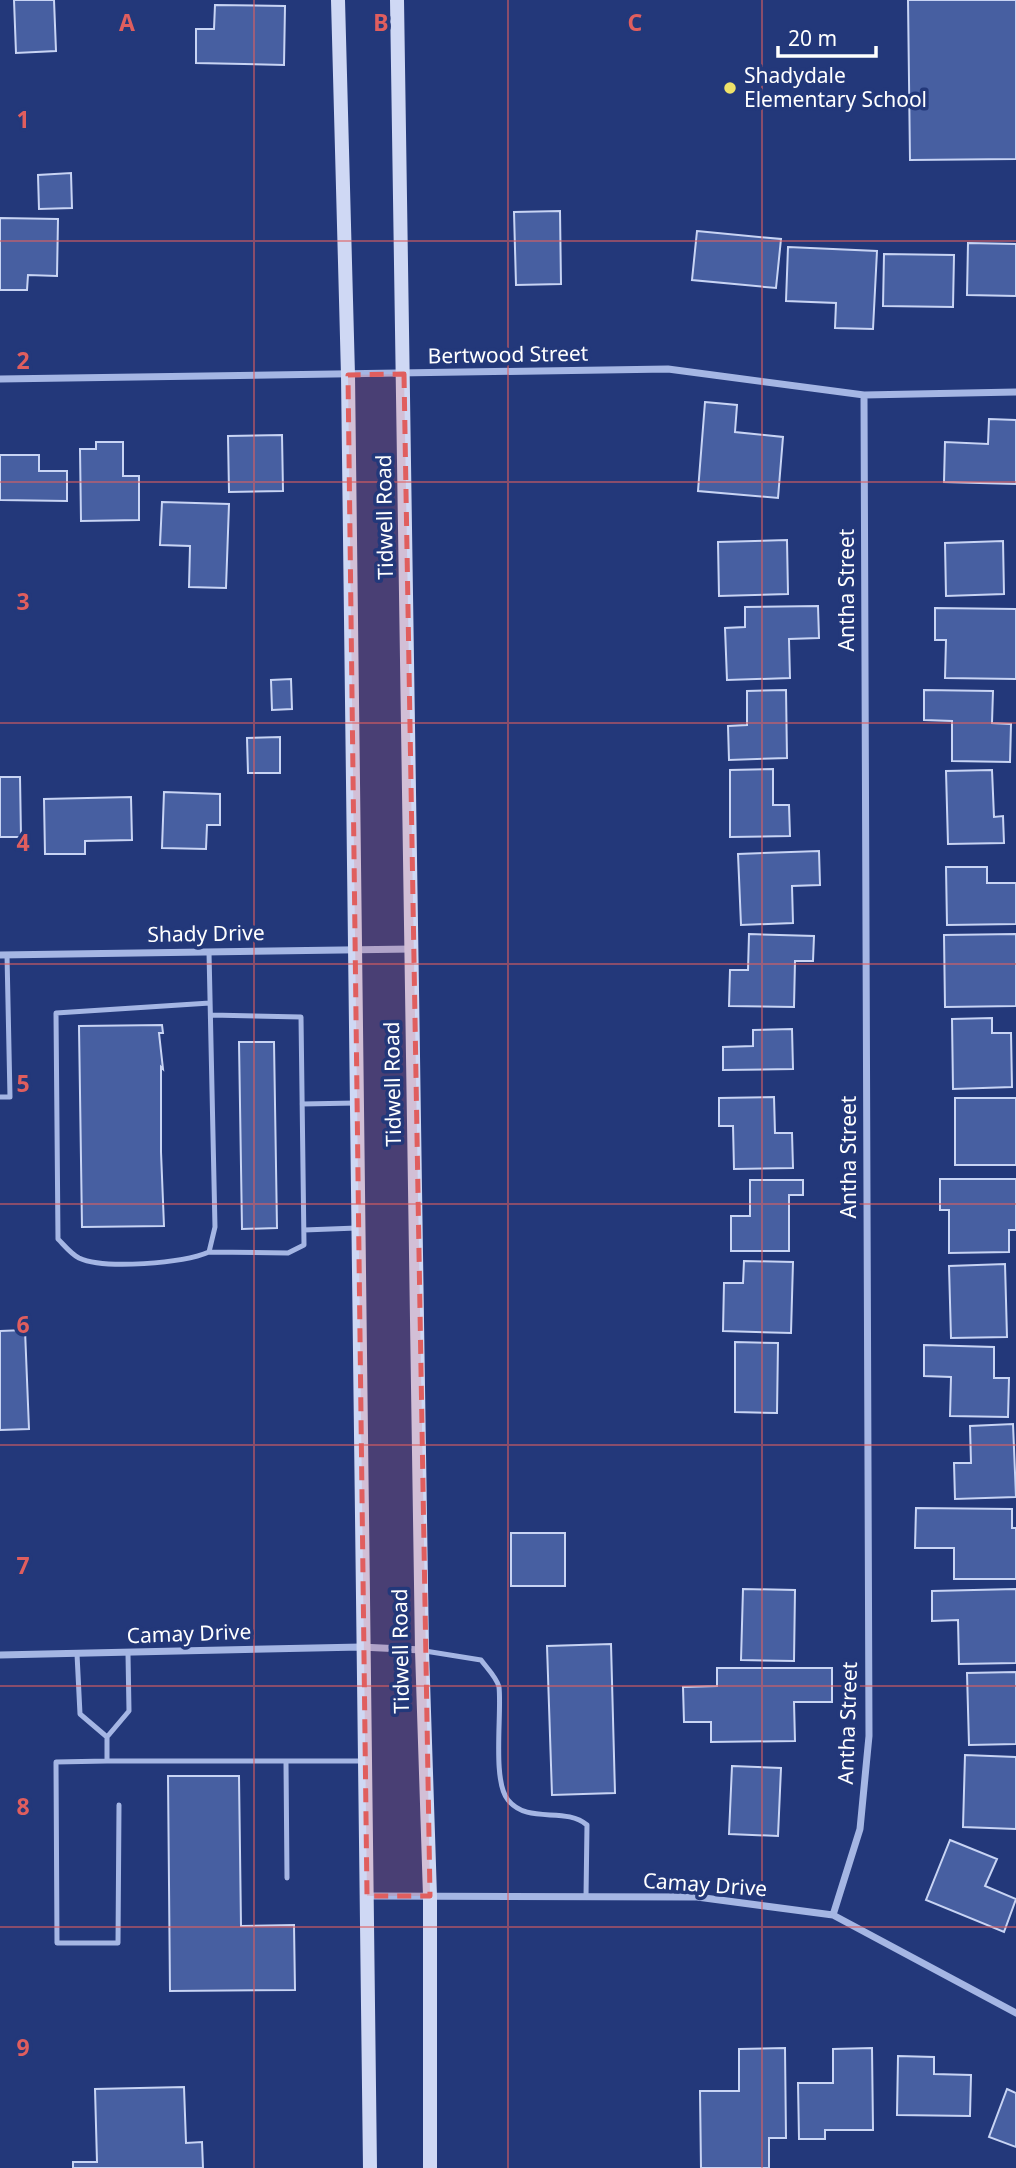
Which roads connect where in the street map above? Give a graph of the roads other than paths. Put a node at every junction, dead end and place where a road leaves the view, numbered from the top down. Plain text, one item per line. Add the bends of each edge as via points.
1 (338, 0) edge
2 (397, 0) edge
3 (404, 374) junction
4 (348, 375) junction
5 (0, 379) edge
6 (1016, 392) edge
7 (864, 395) junction
8 (412, 949) junction
9 (354, 950) junction
10 (209, 952) junction
11 (3, 955) edge
12 (210, 1003) junction
13 (211, 1016) junction
14 (0, 1097) edge
15 (356, 1103) junction
16 (302, 1104) junction
17 (357, 1228) junction
18 (304, 1230) junction
19 (209, 1252) junction
20 (361, 1647) junction
21 (422, 1650) junction
22 (77, 1654) junction
23 (128, 1654) junction
24 (0, 1655) edge
25 (107, 1737) junction
26 (364, 1761) junction
27 (107, 1762) junction
28 (286, 1762) junction
29 (119, 1805) dead end
30 (287, 1878) dead end
31 (367, 1896) junction
32 (430, 1896) junction
33 (586, 1896) junction
34 (833, 1915) junction
35 (1016, 2013) edge
36 (370, 2168) edge
37 (430, 2168) edge

1 - 4 main road, Tidwell Road
2 - 3 main road, Tidwell Road
3 - 4 street, Bertwood Street
3 - 7 street, Bertwood Street via 668,369
3 - 8 main road, Tidwell Road
4 - 5 street, Bertwood Street
4 - 9 main road, Tidwell Road
6 - 7 street, Bertwood Street
7 - 34 street, Antha Street via 869,1735 860,1829
8 - 9 street, Shady Drive
8 - 21 main road, Tidwell Road
9 - 10 street, Shady Drive
9 - 15 main road, Tidwell Road
10 - 11 street, Shady Drive
10 - 12 lane
11 - 14 lane via 10,1097
12 - 13 lane
12 - 19 lane via 56,1013 58,1239 78,1258 104,1263 191,1260
13 - 16 lane via 301,1017
13 - 19 lane via 215,1227
15 - 16 lane
15 - 17 main road, Tidwell Road
16 - 18 lane
17 - 18 lane
17 - 20 main road, Tidwell Road
18 - 19 lane via 304,1245 288,1254
20 - 21 street, Camay Drive
20 - 23 street, Camay Drive
20 - 26 main road, Tidwell Road
21 - 32 main road, Tidwell Road
21 - 33 lane via 481,1660 498,1684 500,1775 507,1799 526,1813 577,1816 587,1825
22 - 23 street, Camay Drive
22 - 24 street, Camay Drive
22 - 25 lane via 80,1714
23 - 25 lane via 129,1711
25 - 27 lane
26 - 28 lane
26 - 31 main road, Tidwell Road
27 - 28 lane
27 - 29 lane via 56,1762 57,1943 118,1943
28 - 30 lane
31 - 32 street, Camay Drive
31 - 36 main road, Tidwell Road
32 - 33 street, Camay Drive
32 - 37 main road, Tidwell Road
33 - 34 street, Camay Drive via 697,1897
34 - 35 street, Camay Drive

